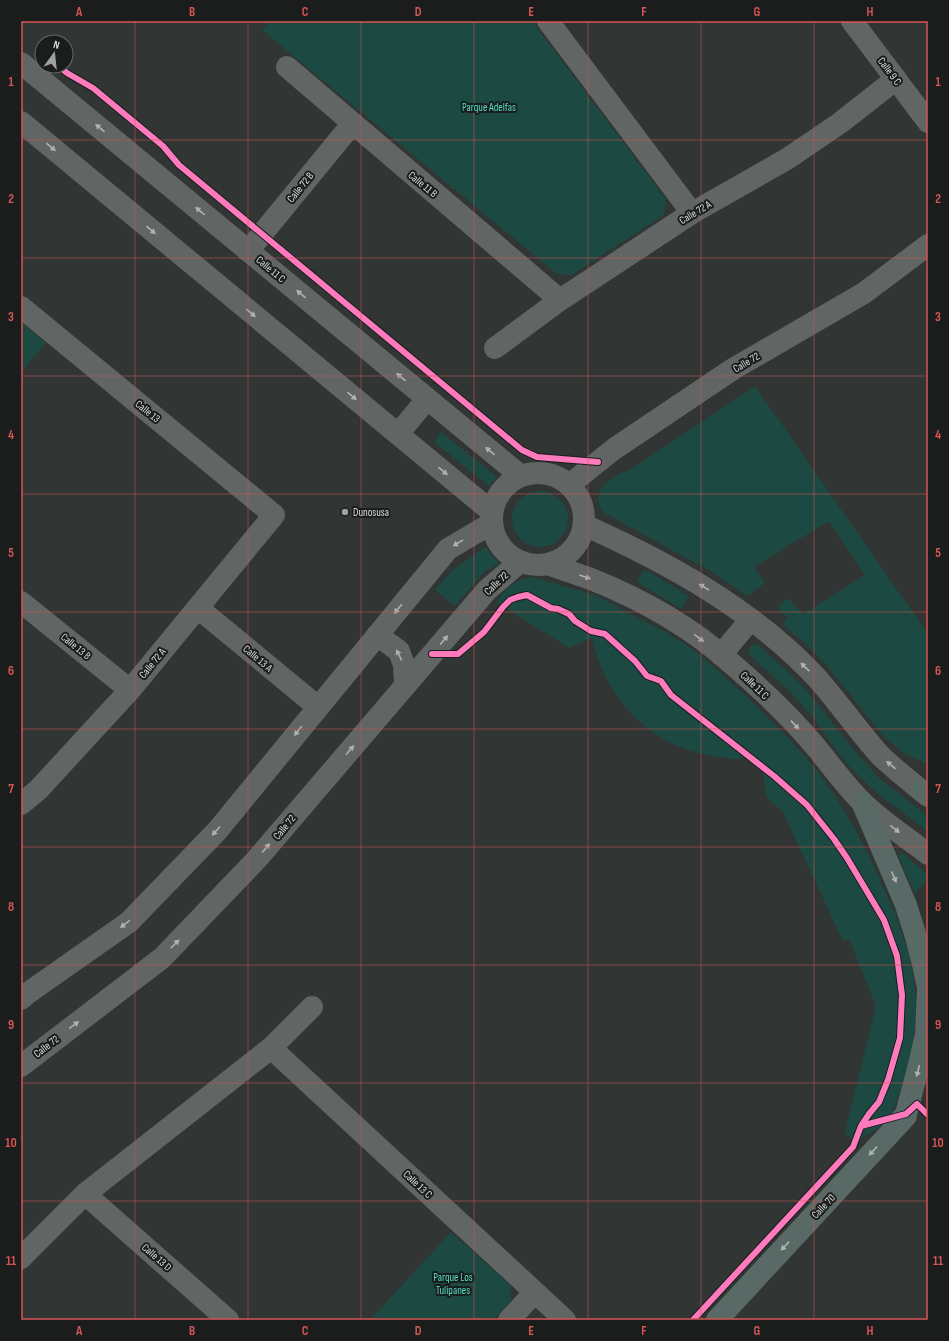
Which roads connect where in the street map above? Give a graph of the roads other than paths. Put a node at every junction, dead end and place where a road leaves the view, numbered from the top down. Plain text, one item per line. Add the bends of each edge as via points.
1 (548, 21) edge
2 (852, 21) edge
3 (287, 67) dead end
4 (25, 74) edge
5 (896, 79) junction
6 (21, 122) edge
7 (928, 122) edge
8 (353, 123) junction
9 (692, 213) junction
10 (928, 245) edge
11 (248, 251) junction
12 (560, 300) junction
13 (21, 307) edge
14 (495, 348) dead end
15 (427, 399) junction
16 (398, 434) junction
17 (520, 476) junction
18 (569, 485) junction
19 (274, 515) joint
20 (492, 517) junction
21 (584, 525) junction
22 (520, 562) junction
23 (548, 564) junction
24 (21, 602) edge
25 (198, 608) junction
26 (751, 619) junction
27 (377, 635) junction
28 (721, 655) junction
29 (405, 685) junction
30 (130, 690) junction
31 (318, 707) junction
32 (926, 792) edge
33 (862, 802) junction
34 (21, 804) edge
35 (928, 854) edge
36 (21, 999) edge
37 (312, 1008) dead end
38 (271, 1048) junction
39 (21, 1066) edge
40 (928, 1091) edge
41 (895, 1127) junction
42 (85, 1194) junction
43 (21, 1258) edge
44 (534, 1292) junction
45 (228, 1320) edge
46 (509, 1320) edge
47 (565, 1320) edge
48 (717, 1320) edge

1 - 9 main road
2 - 5 main road, Calle 9 C
3 - 8 main road, Calle 11 B
11 -> 4 main road, Calle 11 C
5 - 7 main road, Calle 9 C
5 - 9 main road, Calle 72 A via 840,123 792,155
6 -> 16 main road
8 - 11 main road, Calle 72 B
8 - 12 main road, Calle 11 B
9 - 12 main road, Calle 72 A
10 - 18 main road, Calle 72 via 864,293 733,369 614,449
15 -> 11 main road, Calle 11 C
12 - 14 main road, Calle 72 A
13 - 19 main road, Calle 13
15 - 16 main road
17 -> 15 main road, Calle 11 C
16 -> 20 main road
17 - 18 main road via 551,475
17 - 20 main road via 502,490 496,500
18 - 21 main road via 582,503
19 - 25 main road, Calle 72 A
20 - 22 main road via 496,537 503,550
20 -> 27 main road via 448,549
21 - 23 main road via 576,546 559,561
26 -> 21 main road via 693,581 616,539
22 - 23 main road via 538,566
29 -> 22 main road, Calle 72 via 487,590
23 -> 28 main road, Calle 11 C via 592,580 663,614
24 - 30 main road, Calle 13 B
25 - 30 main road, Calle 72 A
25 - 31 main road, Calle 13 A
26 - 28 main road
32 -> 26 main road via 883,758 816,678 786,648
29 -> 27 main road via 404,665 399,651
27 - 31 main road
28 -> 33 main road, Calle 11 C via 785,714
39 -> 29 main road, Calle 72 via 162,958 257,859
30 - 34 main road, Calle 72 A via 38,790
31 -> 36 main road via 217,831 129,922
33 -> 35 main road, Calle 11 C
33 -> 41 main road via 906,905 928,988 926,1034 920,1061 906,1114
37 - 38 main road
38 - 42 main road
38 - 44 main road, Calle 13 C
40 - 41 main road, Calle 70
41 -> 48 main road, Calle 70
42 - 43 main road
42 - 45 main road, Calle 13 D
44 - 46 main road
44 - 47 main road, Calle 13 C

